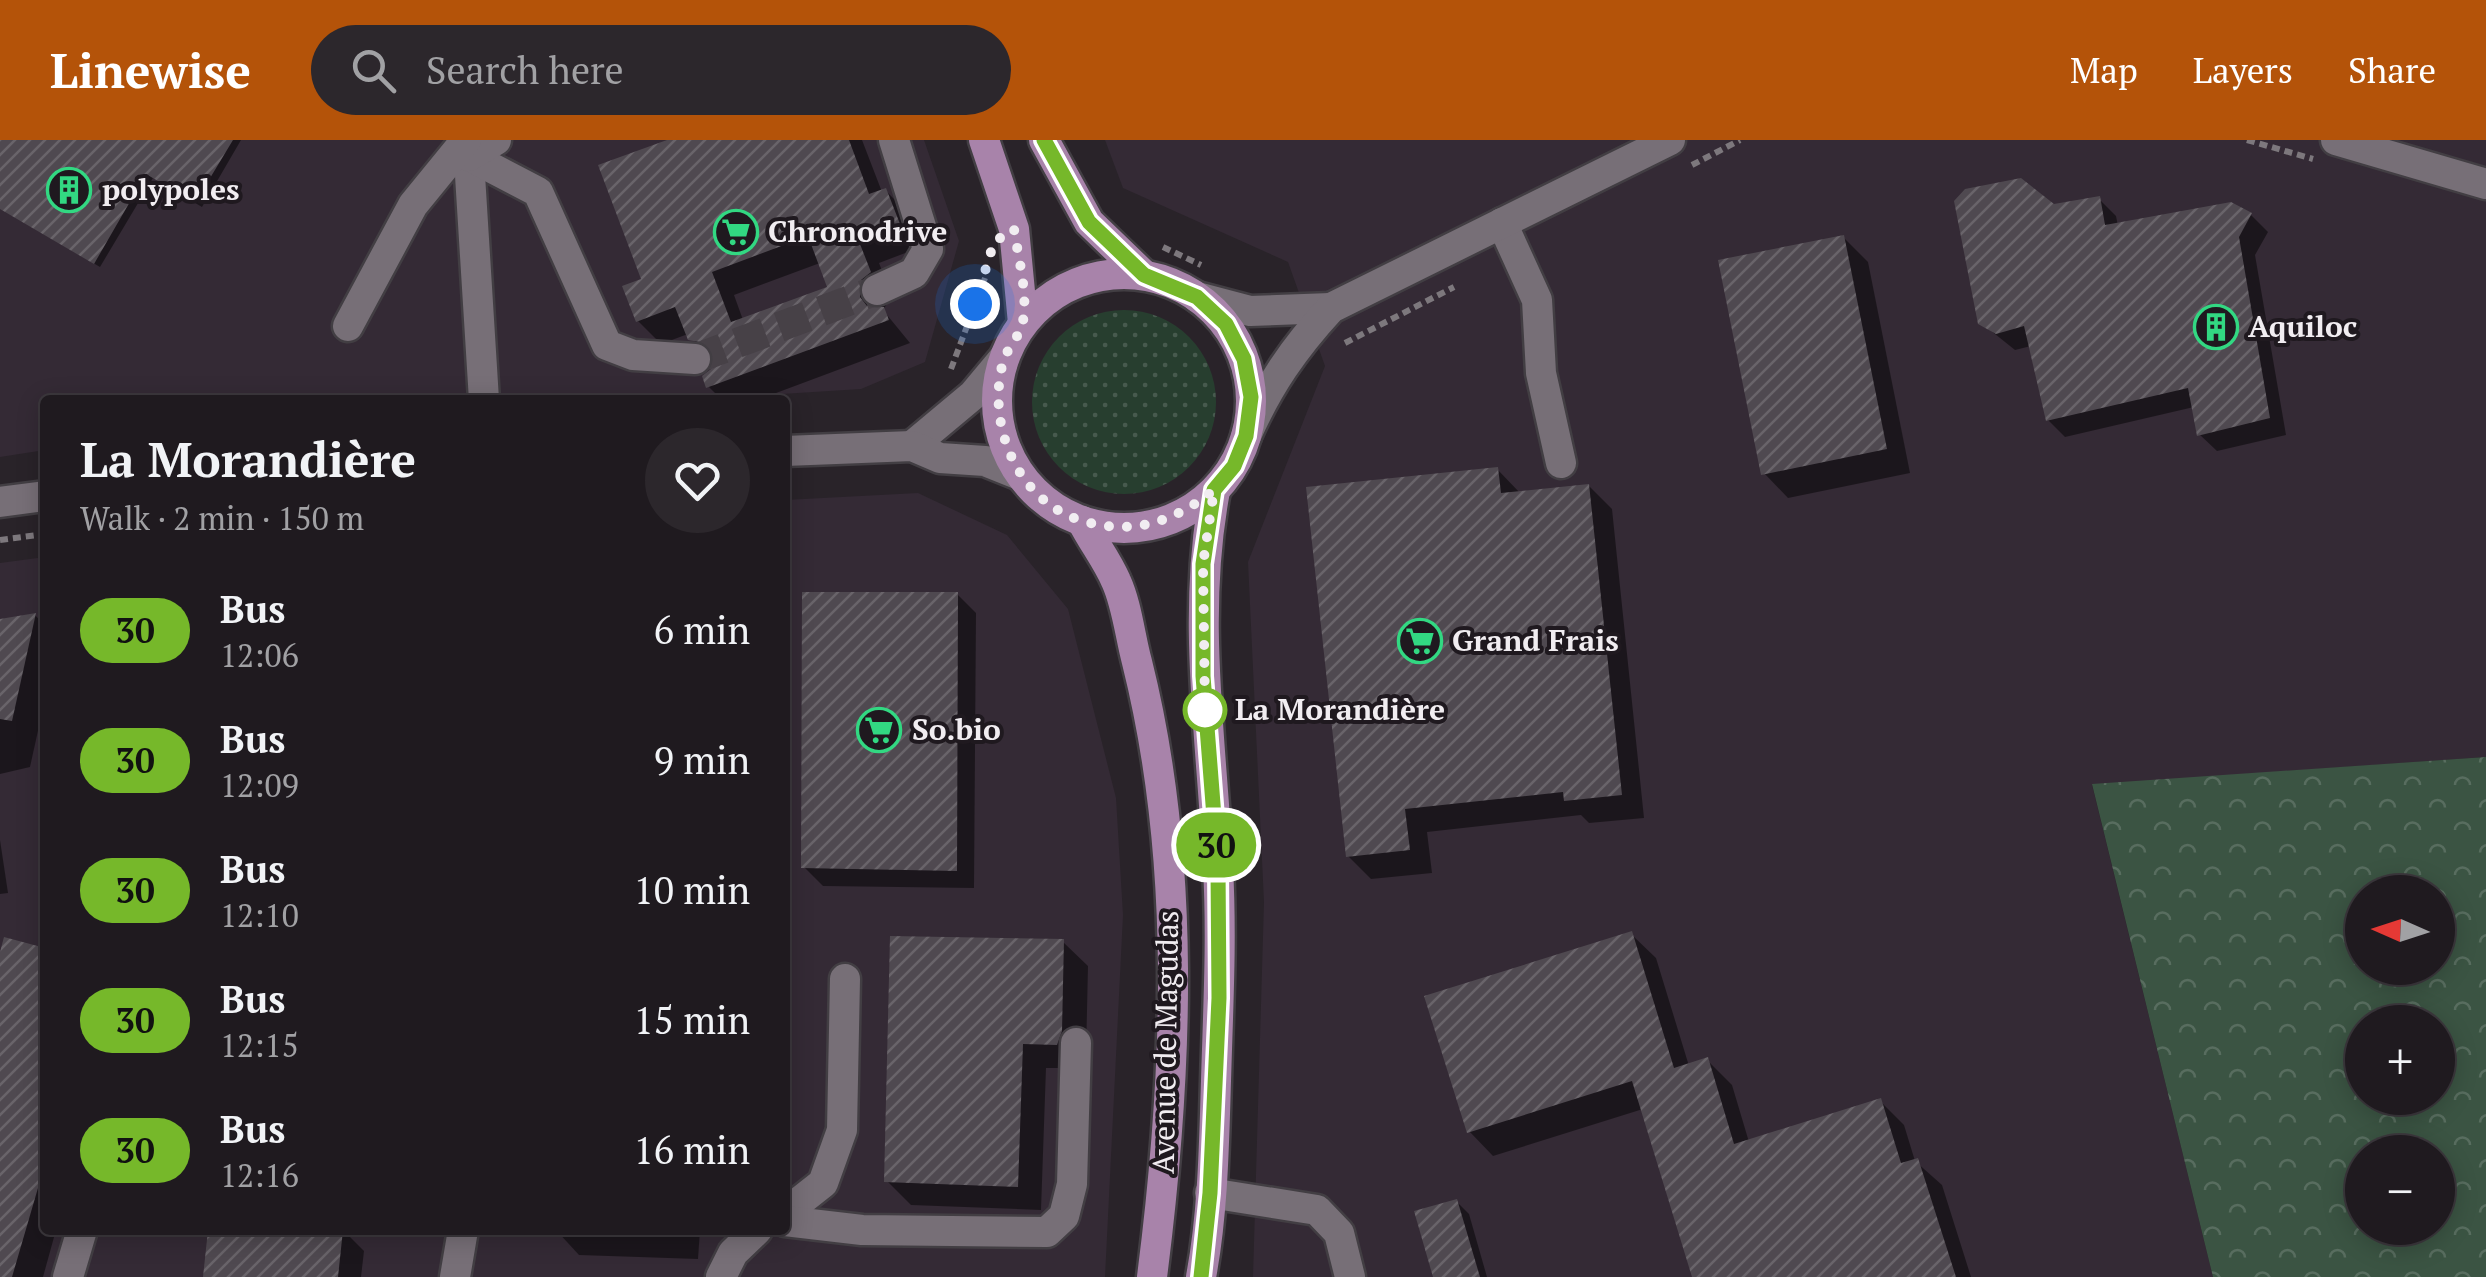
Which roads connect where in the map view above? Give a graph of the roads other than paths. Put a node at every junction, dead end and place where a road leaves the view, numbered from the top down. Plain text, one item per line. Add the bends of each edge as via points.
1 (496, 140) edge
2 (894, 140) edge
3 (984, 140) edge
4 (1044, 140) edge
5 (1670, 140) edge
6 (2336, 140) edge
7 (468, 145) edge
8 (2486, 184) edge
9 (1502, 223) junction
10 (1144, 275) junction
11 (878, 290) tunnel mouth
12 (1197, 297) junction
13 (1331, 308) junction
14 (1023, 323) junction
15 (348, 326) dead end
16 (696, 359) tunnel mouth
17 (1004, 359) junction
18 (484, 395) edge
19 (1246, 436) junction
20 (912, 446) junction
21 (790, 450) edge
22 (1561, 464) dead end
23 (1020, 475) junction
24 (1214, 490) junction
25 (40, 497) edge
26 (0, 502) edge
27 (1082, 521) junction
28 (845, 980) dead end
29 (1076, 1044) dead end
30 (1210, 1193) junction
31 (790, 1209) edge
32 (790, 1222) edge
33 (81, 1235) edge
34 (462, 1235) edge
35 (751, 1235) edge
36 (68, 1277) edge
37 (455, 1277) edge
38 (721, 1277) edge
39 (1152, 1277) edge
40 (1201, 1277) edge
41 (1350, 1277) edge

1 - 7 street
2 - 11 street via 928,249 914,273
3 - 14 main road via 1014,229
4 - 10 main road via 1089,222
5 - 9 street
6 - 8 street
7 - 15 street via 413,205
7 - 16 street via 538,192 607,345 632,355
7 - 18 street
9 - 13 street
9 - 22 street via 1536,300 1541,373
10 - 12 main road
10 - 14 main road via 1077,282
12 - 13 street via 1250,311
12 - 19 main road via 1226,324 1244,359 1251,397
13 - 19 street via 1269,384
14 - 17 main road
17 - 20 street
17 - 23 main road via 997,399 1003,439
19 - 24 main road
20 - 21 street
20 - 23 street
23 - 27 main road via 1048,503
24 - 27 main road via 1186,512 1152,525
24 - 30 main road, Avenue de Magudas via 1202,612 1218,868
25 - 26 street
27 - 39 main road, Avenue de Magudas via 1117,582 1162,794 1172,1040
28 - 31 street via 842,1130 823,1183
29 - 32 street via 1072,1184 1064,1216 1047,1232 862,1230
30 - 40 main road, Avenue de Magudas
30 - 41 street via 1317,1210 1339,1234
33 - 36 street
34 - 37 street
35 - 38 street

